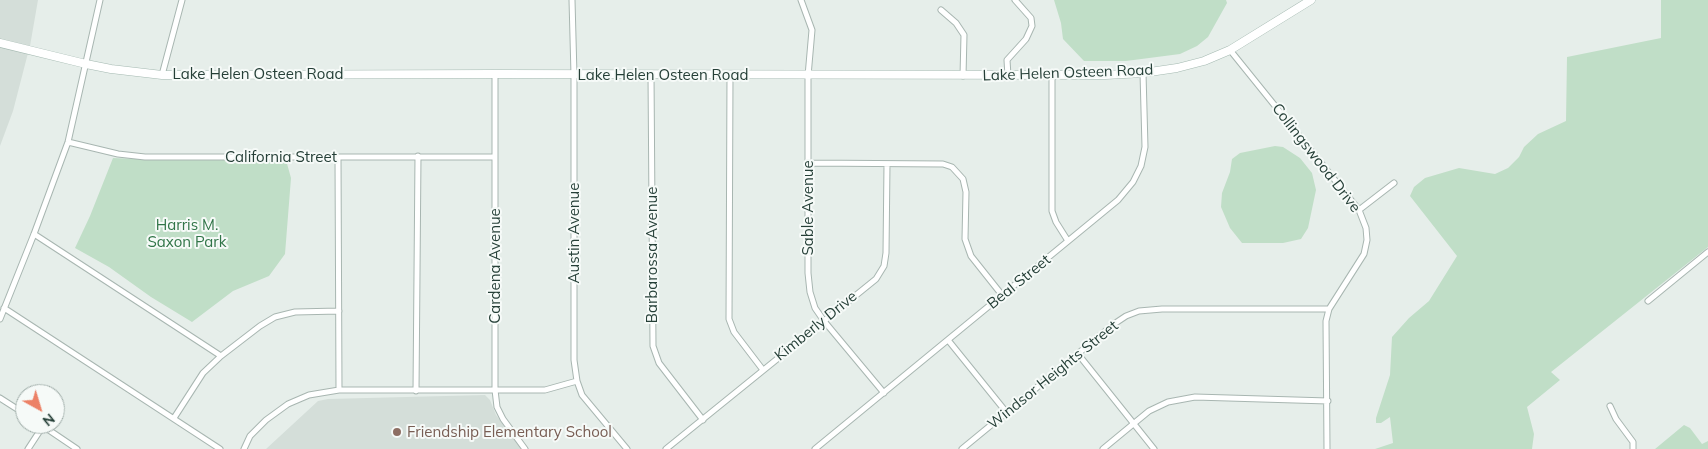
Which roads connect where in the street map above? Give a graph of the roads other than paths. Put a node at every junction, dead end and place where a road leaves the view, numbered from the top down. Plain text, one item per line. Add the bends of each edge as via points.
1 (100, 0) edge
2 (182, 0) edge
3 (572, 0) edge
4 (801, 0) edge
5 (1015, 0) edge
6 (1311, 0) edge
7 (941, 10) dead end
8 (0, 43) edge
9 (1230, 50) junction
10 (86, 64) junction
11 (1143, 73) junction
12 (495, 74) junction
13 (651, 74) junction
14 (730, 74) junction
15 (162, 75) junction
16 (574, 75) junction
17 (808, 76) junction
18 (963, 76) junction
19 (1008, 76) junction
20 (1052, 76) junction
21 (68, 142) junction
22 (338, 156) junction
23 (418, 156) junction
24 (495, 157) junction
25 (808, 163) junction
26 (887, 164) junction
27 (1394, 183) dead end
28 (1358, 210) junction
29 (34, 234) junction
30 (1068, 241) junction
31 (1708, 252) edge
32 (1002, 295) junction
33 (1648, 301) dead end
34 (4, 308) junction
35 (1329, 309) junction
36 (339, 311) junction
37 (0, 319) edge
38 (824, 320) junction
39 (948, 340) junction
40 (1078, 354) junction
41 (221, 356) junction
42 (763, 370) junction
43 (577, 381) junction
44 (339, 390) junction
45 (496, 390) junction
46 (416, 391) junction
47 (884, 393) junction
48 (0, 398) edge
49 (1328, 401) junction
50 (1610, 406) dead end
51 (15, 408) edge
52 (1007, 413) junction
53 (174, 418) junction
54 (703, 420) junction
55 (1133, 423) junction
56 (36, 434) edge
57 (55, 434) edge
58 (28, 449) edge
59 (78, 449) edge
60 (220, 449) edge
61 (244, 449) edge
62 (524, 449) edge
63 (627, 449) edge
64 (666, 449) edge
65 (815, 449) edge
66 (962, 449) edge
67 (1102, 449) edge
68 (1154, 449) edge
69 (1328, 449) edge
70 (1633, 449) edge

1 - 10 street
2 - 15 street
3 - 16 street, Austin Avenue
4 - 17 street, Sable Avenue via 812,30
5 - 19 street via 1031,18 1032,26 1026,39 1006,60
6 - 9 street, Lake Helen Osteen Road
7 - 18 street via 964,35
8 - 10 street, Lake Helen Osteen Road
9 - 11 street, Lake Helen Osteen Road via 1204,61
9 - 28 street, Collingswood Drive
10 - 15 street, Lake Helen Osteen Road
10 - 21 street
11 - 20 street, Lake Helen Osteen Road
11 - 30 street, Beal Street via 1145,147 1142,166 1118,200
12 - 15 street, Lake Helen Osteen Road
12 - 16 street, Lake Helen Osteen Road
12 - 24 street, Cardena Avenue
13 - 14 street, Lake Helen Osteen Road
13 - 16 street, Lake Helen Osteen Road
13 - 54 street, Barbarossa Avenue via 654,346 659,363
14 - 17 street, Lake Helen Osteen Road
14 - 42 street via 730,319 734,332
16 - 43 street, Austin Avenue via 574,360
17 - 18 street, Lake Helen Osteen Road
17 - 25 street, Sable Avenue
18 - 19 street, Lake Helen Osteen Road
19 - 20 street, Lake Helen Osteen Road
20 - 30 street via 1052,211
21 - 22 street, California Street via 145,157
21 - 29 street
22 - 23 street, California Street
22 - 36 street
23 - 24 street, California Street
23 - 46 street
24 - 45 street, Cardena Avenue
25 - 26 street
25 - 38 street, Sable Avenue via 809,283 815,308
26 - 32 street via 944,164 952,167 963,179 966,192 965,239 971,256
26 - 38 street, Kimberly Drive via 884,266 876,278
27 - 28 street
28 - 35 street, Collingswood Drive via 1366,228 1364,254
29 - 34 street
29 - 41 street
30 - 32 street, Beal Street
31 - 33 street
32 - 39 street, Beal Street
34 - 37 street
34 - 53 street
35 - 40 street, Windsor Heights Street via 1139,311 1114,324
35 - 49 street, Collingswood Drive via 1326,321
36 - 41 street via 295,312 275,317
36 - 44 street
38 - 42 street, Kimberly Drive
38 - 47 street, Sable Avenue
39 - 47 street, Beal Street
39 - 52 street
40 - 52 street, Windsor Heights Street
40 - 55 street
41 - 53 street via 203,373
42 - 54 street, Kimberly Drive
43 - 45 street via 545,390
43 - 63 street, Austin Avenue via 582,395
44 - 46 street
44 - 61 street via 309,395 288,404 250,436
45 - 46 street
45 - 62 street, Cardena Avenue via 497,407
47 - 65 street, Beal Street
48 - 51 street
49 - 55 street via 1195,397 1168,402
49 - 69 street, Collingswood Drive
50 - 70 street via 1633,442
52 - 66 street, Windsor Heights Street
53 - 60 street
54 - 64 street, Kimberly Drive
55 - 67 street
55 - 68 street
56 - 58 street
57 - 59 street

